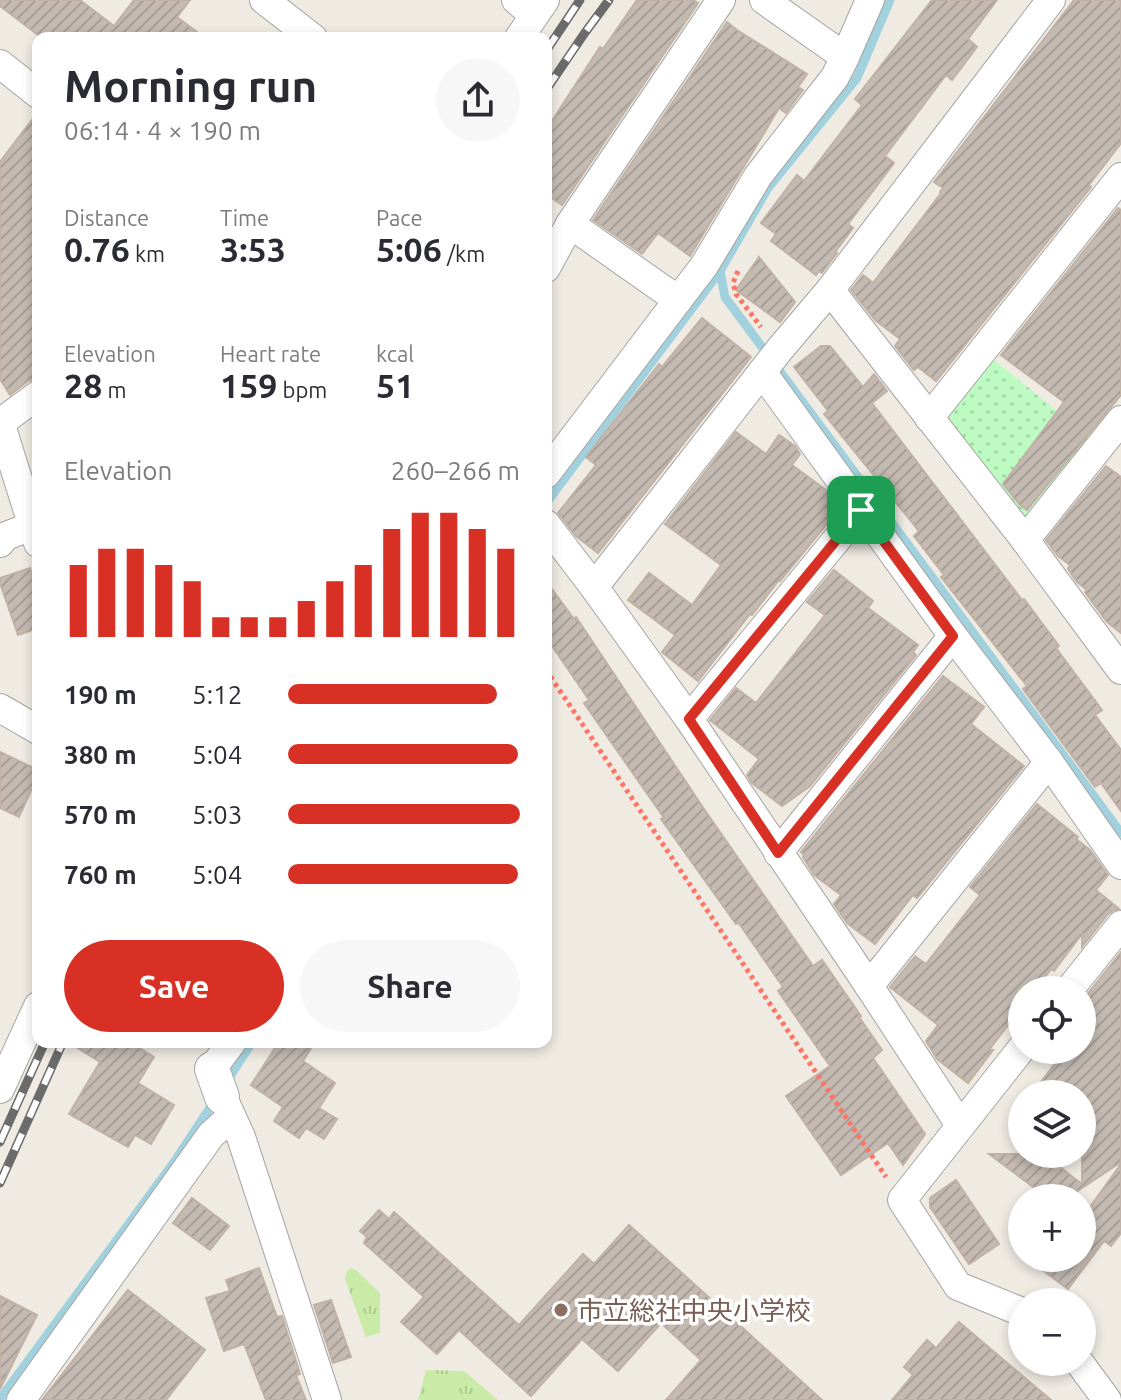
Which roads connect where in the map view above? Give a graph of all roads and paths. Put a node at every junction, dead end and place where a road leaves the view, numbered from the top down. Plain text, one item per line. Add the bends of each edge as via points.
1 (264, 0) edge
2 (721, 0) edge
3 (764, 0) edge
4 (870, 0) edge
5 (1051, 0) edge
6 (305, 32) edge
7 (845, 57) junction
8 (0, 64) edge
9 (32, 89) edge
10 (1121, 177) edge
11 (570, 224) junction
12 (740, 230) junction
13 (552, 257) edge
14 (830, 290) junction
15 (678, 300) junction
16 (780, 349) junction
17 (762, 372) junction
18 (32, 399) edge
19 (929, 418) junction
20 (1121, 420) edge
21 (0, 422) edge
22 (552, 466) edge
23 (861, 510) junction
24 (32, 525) edge
25 (552, 532) edge
26 (32, 535) edge
27 (1025, 540) junction
28 (0, 543) edge
29 (594, 587) junction
30 (953, 636) junction
31 (1120, 667) edge
32 (552, 679) edge
33 (0, 708) edge
34 (689, 719) junction
35 (32, 727) edge
36 (1049, 762) junction
37 (778, 853) junction
38 (1121, 865) edge
39 (1121, 925) edge
40 (1080, 976) edge
41 (869, 986) junction
42 (32, 1019) edge
43 (1009, 1064) edge
44 (220, 1074) edge
45 (0, 1089) edge
46 (960, 1125) junction
47 (902, 1200) junction
48 (1008, 1306) edge
49 (1089, 1376) edge
50 (21, 1400) edge
51 (327, 1400) edge
52 (1107, 1400) edge

1 - 6 street
2 - 11 street
3 - 7 street
4 - 7 street
5 - 14 street
7 - 12 street via 758,176
8 - 9 street
10 - 19 street
11 - 13 street
11 - 15 street
12 - 15 street
12 - 16 path via 736,294
14 - 16 street
14 - 19 street
15 - 22 street
16 - 17 street
17 - 23 street
17 - 29 street
18 - 21 street
19 - 27 street
20 - 27 street
21 - 24 street
23 - 30 street
23 - 34 street
25 - 29 street
26 - 28 street via 6,536
27 - 31 street
29 - 34 street
30 - 36 street
30 - 37 street
32 - 47 path
33 - 35 street
34 - 37 street
36 - 38 street
36 - 41 street
37 - 41 street
39 - 40 street
41 - 46 street
42 - 45 street
43 - 46 street
44 - 50 street via 211,1135
44 - 51 street
46 - 47 street
47 - 48 street via 958,1286
49 - 52 street

